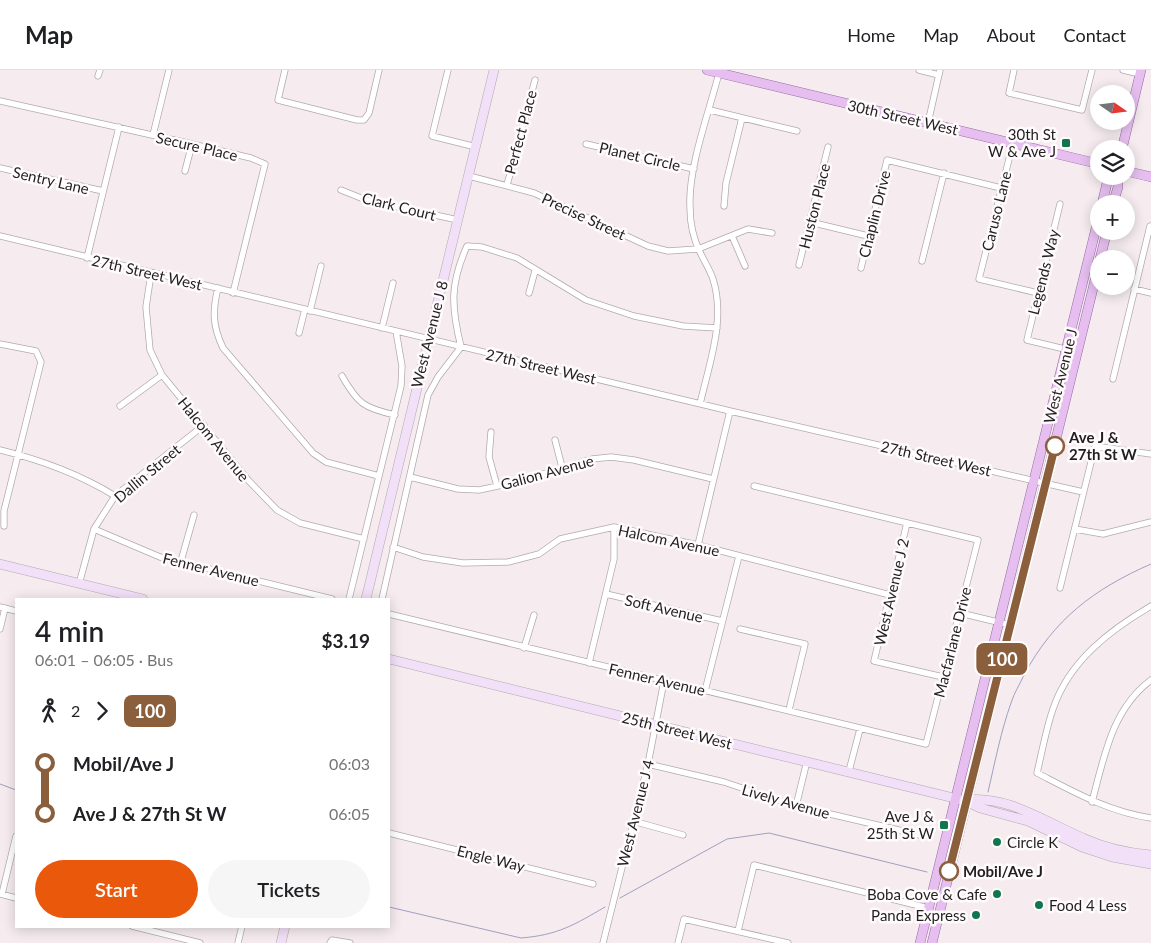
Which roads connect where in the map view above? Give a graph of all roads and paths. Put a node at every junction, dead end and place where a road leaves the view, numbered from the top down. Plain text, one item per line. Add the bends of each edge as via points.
1 (169, 70) edge
2 (285, 70) edge
3 (379, 70) edge
4 (448, 70) edge
5 (494, 70) edge
6 (707, 70) edge
7 (919, 70) edge
8 (1014, 70) edge
9 (1092, 70) edge
10 (1123, 70) edge
11 (940, 72) edge
12 (1140, 72) edge
13 (719, 73) junction
14 (534, 80) dead end
15 (0, 101) edge
16 (710, 110) junction
17 (742, 118) junction
18 (928, 123) junction
19 (119, 128) junction
20 (797, 131) dead end
21 (152, 135) junction
22 (1124, 140) edge
23 (1013, 143) junction
24 (192, 144) junction
25 (586, 144) dead end
26 (476, 147) junction
27 (828, 148) dead end
28 (1090, 162) edge
29 (0, 168) edge
30 (694, 169) junction
31 (185, 172) dead end
32 (944, 173) junction
33 (1135, 173) edge
34 (469, 176) junction
35 (1151, 177) edge
36 (507, 185) junction
37 (1001, 188) junction
38 (340, 190) dead end
39 (103, 192) junction
40 (1060, 204) dead end
41 (724, 206) dead end
42 (458, 220) junction
43 (810, 222) junction
44 (1150, 226) edge
45 (772, 233) dead end
46 (0, 236) edge
47 (732, 236) junction
48 (868, 236) junction
49 (1093, 240) edge
50 (698, 249) junction
51 (87, 258) junction
52 (922, 262) dead end
53 (799, 265) dead end
54 (321, 266) dead end
55 (744, 266) dead end
56 (860, 268) dead end
57 (535, 271) junction
58 (151, 274) junction
59 (392, 282) dead end
60 (1135, 284) edge
61 (218, 288) junction
62 (1135, 288) edge
63 (529, 292) dead end
64 (233, 293) junction
65 (1038, 293) junction
66 (1151, 293) edge
67 (1091, 295) edge
68 (1132, 295) edge
69 (308, 310) junction
70 (382, 328) junction
71 (717, 328) junction
72 (396, 331) junction
73 (299, 333) dead end
74 (428, 338) junction
75 (0, 344) edge
76 (461, 347) junction
77 (1067, 349) junction
78 (1077, 352) junction
79 (162, 375) junction
80 (342, 376) dead end
81 (1113, 379) dead end
82 (700, 404) junction
83 (120, 406) dead end
84 (730, 411) junction
85 (395, 415) junction
86 (204, 425) junction
87 (491, 432) dead end
88 (555, 440) dead end
89 (0, 450) edge
90 (17, 454) junction
91 (1151, 454) edge
92 (562, 467) junction
93 (379, 476) junction
94 (410, 477) junction
95 (714, 480) junction
96 (1035, 481) junction
97 (1046, 483) junction
98 (497, 486) junction
99 (754, 486) dead end
100 (1084, 492) junction
101 (114, 496) junction
102 (194, 515) dead end
103 (1151, 522) edge
104 (907, 523) junction
105 (4, 526) dead end
106 (614, 527) junction
107 (94, 529) junction
108 (1074, 529) junction
109 (364, 539) junction
110 (698, 545) junction
111 (393, 547) junction
112 (739, 556) junction
113 (181, 562) junction
114 (0, 564) edge
115 (79, 584) junction
116 (1060, 588) dead end
117 (606, 594) junction
118 (890, 595) junction
119 (139, 598) edge
120 (328, 598) edge
121 (349, 598) edge
122 (366, 598) edge
123 (382, 598) edge
124 (1151, 606) edge
125 (3, 607) edge
126 (15, 611) edge
127 (960, 613) junction
128 (390, 614) edge
129 (534, 615) dead end
130 (722, 622) junction
131 (999, 622) junction
132 (1010, 625) junction
133 (0, 629) edge
134 (740, 629) dead end
135 (524, 648) junction
136 (390, 659) edge
137 (589, 663) junction
138 (943, 677) junction
139 (1151, 680) edge
140 (664, 681) junction
141 (705, 691) junction
142 (789, 710) junction
143 (655, 725) junction
144 (860, 728) junction
145 (926, 744) joint
146 (807, 761) junction
147 (648, 764) junction
148 (849, 771) junction
149 (955, 798) junction
150 (966, 800) junction
151 (1092, 802) junction
152 (796, 806) junction
153 (1151, 818) edge
154 (633, 821) junction
155 (390, 832) edge
156 (683, 835) dead end
157 (924, 836) dead end
158 (15, 840) edge
159 (1151, 855) edge
160 (1151, 864) edge
161 (593, 884) dead end
162 (1, 894) edge
163 (15, 898) edge
164 (928, 908) junction
165 (139, 928) edge
166 (242, 928) edge
167 (285, 928) edge
168 (738, 931) junction
169 (188, 942) edge
170 (331, 942) edge
171 (200, 943) edge
172 (238, 943) edge
173 (281, 943) edge
174 (350, 943) edge
175 (603, 943) edge
176 (678, 943) edge
177 (788, 943) edge
178 (920, 943) edge
179 (932, 943) edge

1 - 21 street
2 - 3 street via 278,100 364,120 369,113
4 - 26 street via 432,136
5 - 26 street, West Avenue J 8
6 - 13 main road, 30th Street West
7 - 11 street
8 - 9 street via 1009,92 1082,110
10 - 12 street
11 - 18 street
12 - 22 main road
13 - 16 street
13 - 18 main road, 30th Street West
14 - 36 street, Perfect Place
15 - 19 street, Secure Place
16 - 17 street
16 - 30 street
17 - 20 street
17 - 41 street via 726,183
18 - 23 main road, 30th Street West
19 - 21 street, Secure Place
19 - 39 street
21 - 24 street, Secure Place
23 - 28 main road, 30th Street West
23 - 37 street, Caruso Lane
24 - 31 street
24 - 64 street, Secure Place via 265,164
25 - 30 street, Planet Circle
26 - 34 street, West Avenue J 8
27 - 43 street, Huston Place
29 - 39 street, Sentry Lane
30 - 50 street via 690,206
32 - 37 street
32 - 48 street, Chaplin Drive via 887,160
32 - 52 street
33 - 35 main road
34 - 36 street, Precise Street
34 - 42 street, West Avenue J 8
36 - 50 street, Precise Street via 561,204 648,246 668,251
37 - 65 street, Caruso Lane via 980,279
38 - 42 street, Clark Court via 366,200
39 - 51 street
40 - 65 street, Legends Way
42 - 74 street, West Avenue J 8
43 - 48 street
43 - 53 street, Huston Place
44 - 60 street
45 - 47 street, Precise Street via 748,229
46 - 51 street, 27th Street West
47 - 50 street, Precise Street
47 - 55 street
48 - 56 street, Chaplin Drive
49 - 77 main road, West Avenue J
50 - 71 street via 713,280
51 - 58 street, 27th Street West
54 - 69 street
57 - 63 street
57 - 71 street via 586,300 634,316 683,326
57 - 76 street via 517,258 482,247 467,246 452,296
58 - 61 street, 27th Street West
58 - 79 street, Halcom Avenue via 146,307 150,350
59 - 70 street
61 - 64 street, 27th Street West
61 - 93 street via 213,310 215,332 223,348 313,453 326,462
62 - 66 street
64 - 69 street, 27th Street West
65 - 77 street, Legends Way via 1027,340
67 - 78 main road, West Avenue J
68 - 81 street
69 - 70 street, 27th Street West
69 - 73 street
70 - 72 street, 27th Street West
71 - 82 street
72 - 74 street, 27th Street West
72 - 85 street via 402,366
74 - 76 street, 27th Street West
74 - 122 street, West Avenue J 8
75 - 90 street via 36,351 41,362
76 - 82 street, 27th Street West
76 - 94 street via 428,395
77 - 78 street
77 - 96 main road, West Avenue J
78 - 97 main road, West Avenue J
79 - 83 street
79 - 86 street, Halcom Avenue
80 - 85 street via 353,394 369,409
82 - 84 street, 27th Street West
84 - 95 street
84 - 96 street, 27th Street West
85 - 93 street
86 - 101 street, Dallin Street
86 - 109 street, Halcom Avenue via 277,510 300,523
87 - 98 street via 489,457
88 - 92 street
89 - 90 street
90 - 101 street via 63,469
90 - 105 street via 4,511
91 - 100 street via 1095,446
92 - 95 street, Galion Avenue via 610,457
92 - 98 street, Galion Avenue
93 - 109 street
94 - 98 street, Galion Avenue via 458,489 478,490
94 - 111 street
95 - 110 street
96 - 97 street, 27th Street West
96 - 131 main road, West Avenue J
97 - 100 street, 27th Street West
97 - 132 main road, West Avenue J
99 - 104 street
100 - 108 street
101 - 107 street, Dallin Street
102 - 113 street
103 - 108 street via 1103,534
104 - 118 street, West Avenue J 2
104 - 127 street, Macfarlane Drive via 978,540
106 - 110 street, Halcom Avenue
106 - 111 street, Halcom Avenue via 560,539 540,554 508,562 463,563 422,557
106 - 117 street via 614,559
107 - 113 street, Fenner Avenue via 160,557
107 - 115 street, Dallin Street
108 - 116 street
109 - 121 street
110 - 112 street, Halcom Avenue
111 - 123 street
112 - 118 street, Halcom Avenue
112 - 130 street
113 - 120 street, Fenner Avenue
114 - 115 street
115 - 119 street
117 - 130 street, Soft Avenue
117 - 137 street
118 - 138 street, West Avenue J 2 via 874,661
124 - 151 street via 1117,626 1084,657 1065,683 1053,708 1037,773
125 - 126 street
125 - 133 street
127 - 131 street
127 - 138 street, Macfarlane Drive
128 - 135 street, Fenner Avenue
129 - 135 street
130 - 141 street
131 - 132 street
131 - 149 main road, West Avenue J
132 - 150 main road, West Avenue J
134 - 142 street via 805,644
135 - 137 street, Fenner Avenue
136 - 143 street, 25th Street West
137 - 140 street, Fenner Avenue
138 - 145 street, Macfarlane Drive
139 - 151 street via 1124,708 1113,729
140 - 141 street, Fenner Avenue
140 - 143 street, West Avenue J 4
141 - 142 street, Fenner Avenue
142 - 144 street, Fenner Avenue
143 - 146 street, 25th Street West
143 - 147 street, West Avenue J 4
144 - 145 street, Fenner Avenue
144 - 148 street
146 - 148 street, 25th Street West
146 - 152 street
147 - 152 street, Lively Avenue via 724,782
147 - 154 street, West Avenue J 4
148 - 149 street, 25th Street West
149 - 150 street, 25th Street West
149 - 164 main road, West Avenue J
150 - 159 street, 25th Street West via 982,798 1015,808 1084,839 1114,849
150 - 160 street, 25th Street West via 980,808 1028,821 1082,847 1112,857
150 - 179 main road, West Avenue J
151 - 153 street via 1127,815
152 - 157 street, Lively Avenue
154 - 156 street
154 - 175 street, West Avenue J 4
155 - 161 street, Engle Way
158 - 162 street
162 - 163 street
164 - 168 street via 754,865
164 - 178 main road, West Avenue J
165 - 169 street
166 - 172 street
167 - 173 street
168 - 176 street via 684,919
168 - 177 street
169 - 171 street
170 - 174 street

